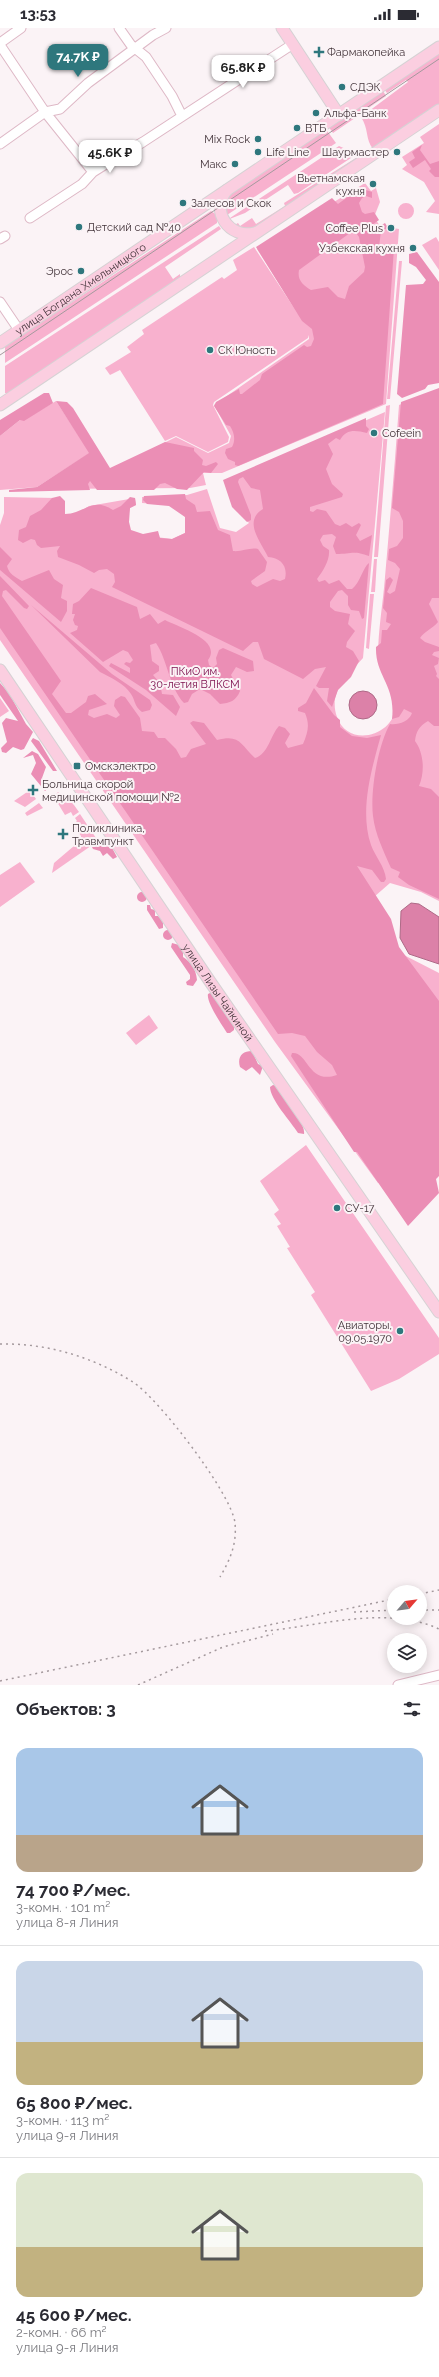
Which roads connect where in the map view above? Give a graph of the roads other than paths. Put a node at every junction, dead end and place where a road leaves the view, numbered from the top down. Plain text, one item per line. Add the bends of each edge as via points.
1 (21, 28) edge
2 (119, 28) edge
3 (166, 28) edge
4 (282, 28) edge
5 (0, 44) edge
6 (293, 44) junction
7 (439, 47) edge
8 (136, 49) junction
9 (439, 110) edge
10 (45, 112) junction
11 (339, 115) junction
12 (182, 116) junction
13 (0, 144) edge
14 (93, 172) junction
15 (229, 188) junction
16 (30, 218) dead end
17 (256, 233) junction
18 (0, 302) edge
19 (19, 330) junction
20 (0, 343) edge
21 (0, 405) edge
22 (0, 670) edge
23 (439, 1312) edge
24 (439, 1675) edge
25 (398, 1685) edge

1 - 5 street
2 - 8 street
3 - 8 street
4 - 6 main road
5 - 10 street
6 - 11 main road
6 - 12 street
7 - 11 main road, улица Богдана Хмельницкого
8 - 10 street via 88,83 60,109
8 - 12 street via 146,57
9 - 17 main road
10 - 13 street
10 - 14 street
11 - 15 main road, улица Богдана Хмельницкого
12 - 14 street
14 - 16 street via 82,184
15 - 17 main road via 221,203 224,222 234,232 248,235
15 - 19 main road, улица Богдана Хмельницкого
17 - 21 main road
18 - 19 street
19 - 20 main road, улица Богдана Хмельницкого
22 - 23 main road, улица Лизы Чайкиной via 211,983
24 - 25 street

